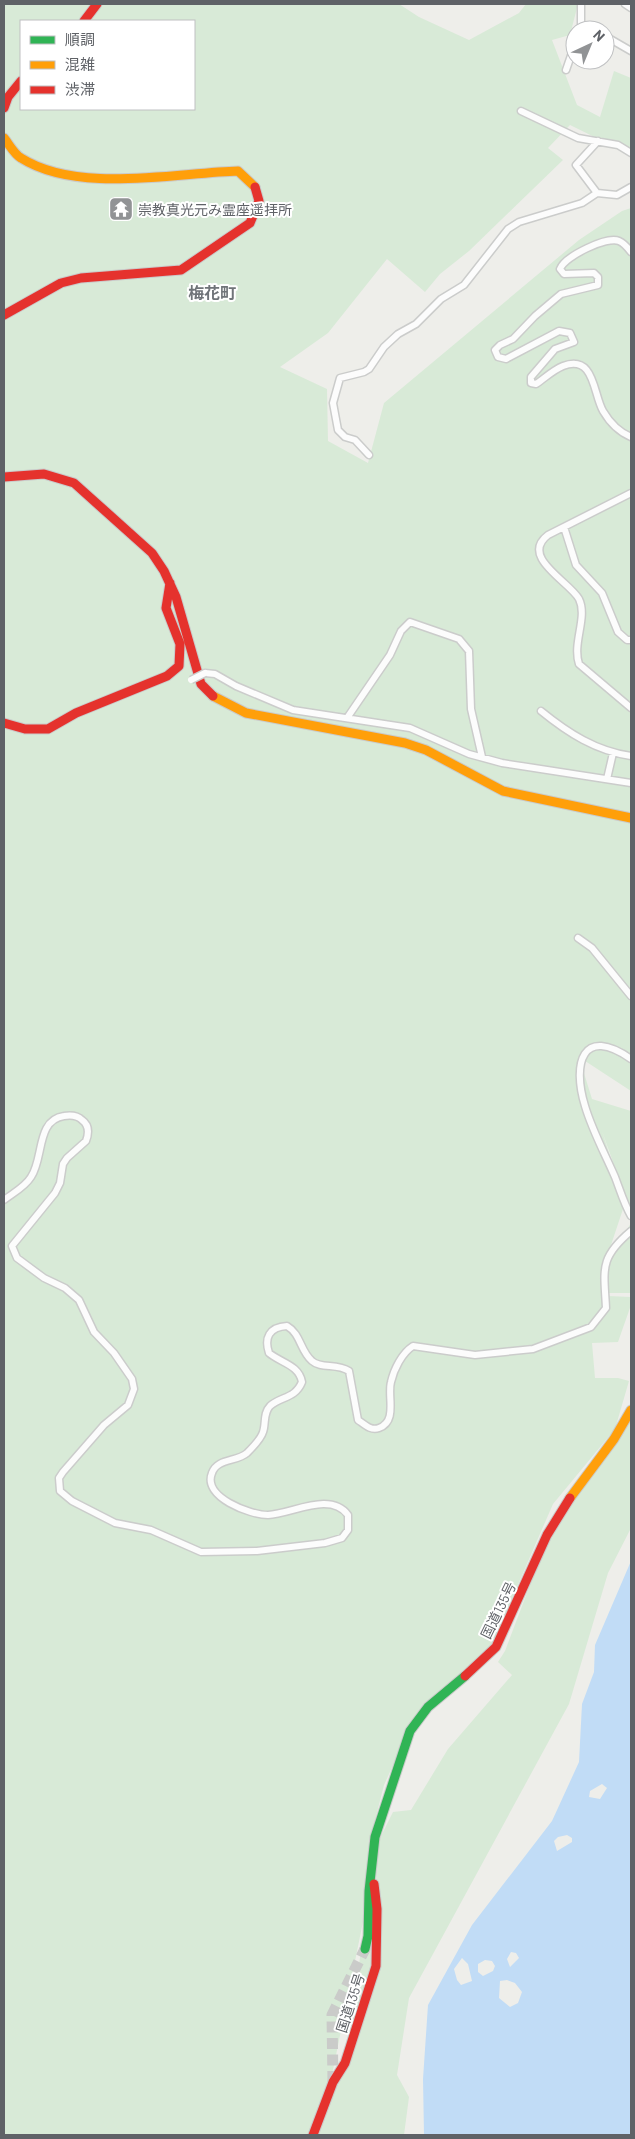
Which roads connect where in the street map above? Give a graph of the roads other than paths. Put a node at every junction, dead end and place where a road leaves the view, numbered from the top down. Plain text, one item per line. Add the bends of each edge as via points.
1 (97, 4) edge
2 (581, 4) edge
3 (625, 4) edge
4 (631, 8) edge
5 (85, 20) edge
6 (580, 20) edge
7 (615, 42) edge
8 (631, 51) edge
9 (20, 82) edge
10 (4, 108) edge
11 (521, 111) dead end
12 (4, 138) edge
13 (598, 141) junction
14 (631, 153) edge
15 (631, 187) edge
16 (597, 193) junction
17 (631, 252) edge
18 (4, 315) edge
19 (631, 437) edge
20 (369, 455) dead end
21 (4, 478) edge
22 (631, 493) edge
23 (564, 527) junction
24 (170, 582) junction
25 (631, 640) edge
26 (191, 680) dead end
27 (631, 708) edge
28 (541, 711) dead end
29 (347, 718) junction
30 (4, 722) edge
31 (613, 753) junction
32 (631, 756) edge
33 (482, 757) junction
34 (607, 779) junction
35 (631, 783) edge
36 (631, 818) edge
37 (578, 938) dead end
38 (631, 996) edge
39 (631, 1059) edge
40 (4, 1200) edge
41 (631, 1216) edge
42 (631, 1230) edge
43 (631, 1410) edge
44 (373, 1871) junction
45 (365, 1949) tunnel mouth
46 (313, 2135) edge

1 - 5 main road
2 - 6 street
3 - 4 street
7 - 8 street
9 - 10 main road
11 - 13 street via 578,138
12 - 18 main road via 7,146 24,162 38,169 83,179 238,171 253,183 260,201 250,224 181,270 81,278 61,283
13 - 14 street via 618,144
13 - 16 street via 576,165
15 - 16 street via 617,196
16 - 20 street via 582,203 508,228 464,285 441,299 416,324 398,334 369,369 340,378 333,403 338,430 355,440
17 - 19 street via 619,241 608,240 580,251 560,269 564,274 594,273 598,277 598,285 561,294 518,335 495,350 498,357 506,359 559,331 570,333 574,342 555,348 531,376 531,383 536,384 565,365 583,367 591,375 602,410 613,425
21 - 24 main road via 44,474 74,483 152,553
22 - 23 street
23 - 25 street via 576,565 602,593 618,632
23 - 27 street via 542,540 540,554 546,566 570,586 581,603 576,655 579,664
24 - 30 main road via 166,608 180,644 179,666 168,676 76,713 48,729 25,729
24 - 36 main road via 201,684 226,705 246,713 405,743 426,750 503,791
26 - 29 street, bridge via 205,673 215,674 293,710
28 - 31 street via 563,729
29 - 33 street via 410,728
29 - 33 street via 390,655 401,631 410,622 450,635 466,645 470,660 471,709
31 - 32 street
31 - 34 street
33 - 34 street via 502,764
34 - 35 street
37 - 38 street via 592,948
39 - 41 street via 601,1044 586,1051 581,1069 585,1106
40 - 42 street via 31,1177 49,1124 66,1116 83,1120 88,1130 86,1141 67,1158 55,1194 12,1246 17,1258 79,1300 94,1332 114,1353 132,1379 134,1389 128,1405 104,1425 63,1472 59,1478 60,1491 72,1501 115,1523 151,1530 201,1552 257,1551 325,1544 342,1538 348,1530 348,1515 334,1505 309,1506 266,1515 232,1504 211,1487 214,1469 247,1454 262,1434 270,1406 292,1396 302,1382 293,1367 269,1353 266,1343 272,1330 287,1326 294,1331 312,1361 342,1366 349,1372 358,1420 374,1429 382,1427 390,1416 390,1383 404,1354 413,1346 475,1356 533,1349 590,1327 606,1308 603,1270 609,1255 616,1243
43 - 44 main road, 国道135号 via 618,1436 572,1494 555,1522 496,1647 432,1702 410,1731 375,1837
44 - 45 main road, 国道135号 via 368,1891
44 - 46 main road, 国道135号 via 378,1909 376,1966 345,2063 333,2082

